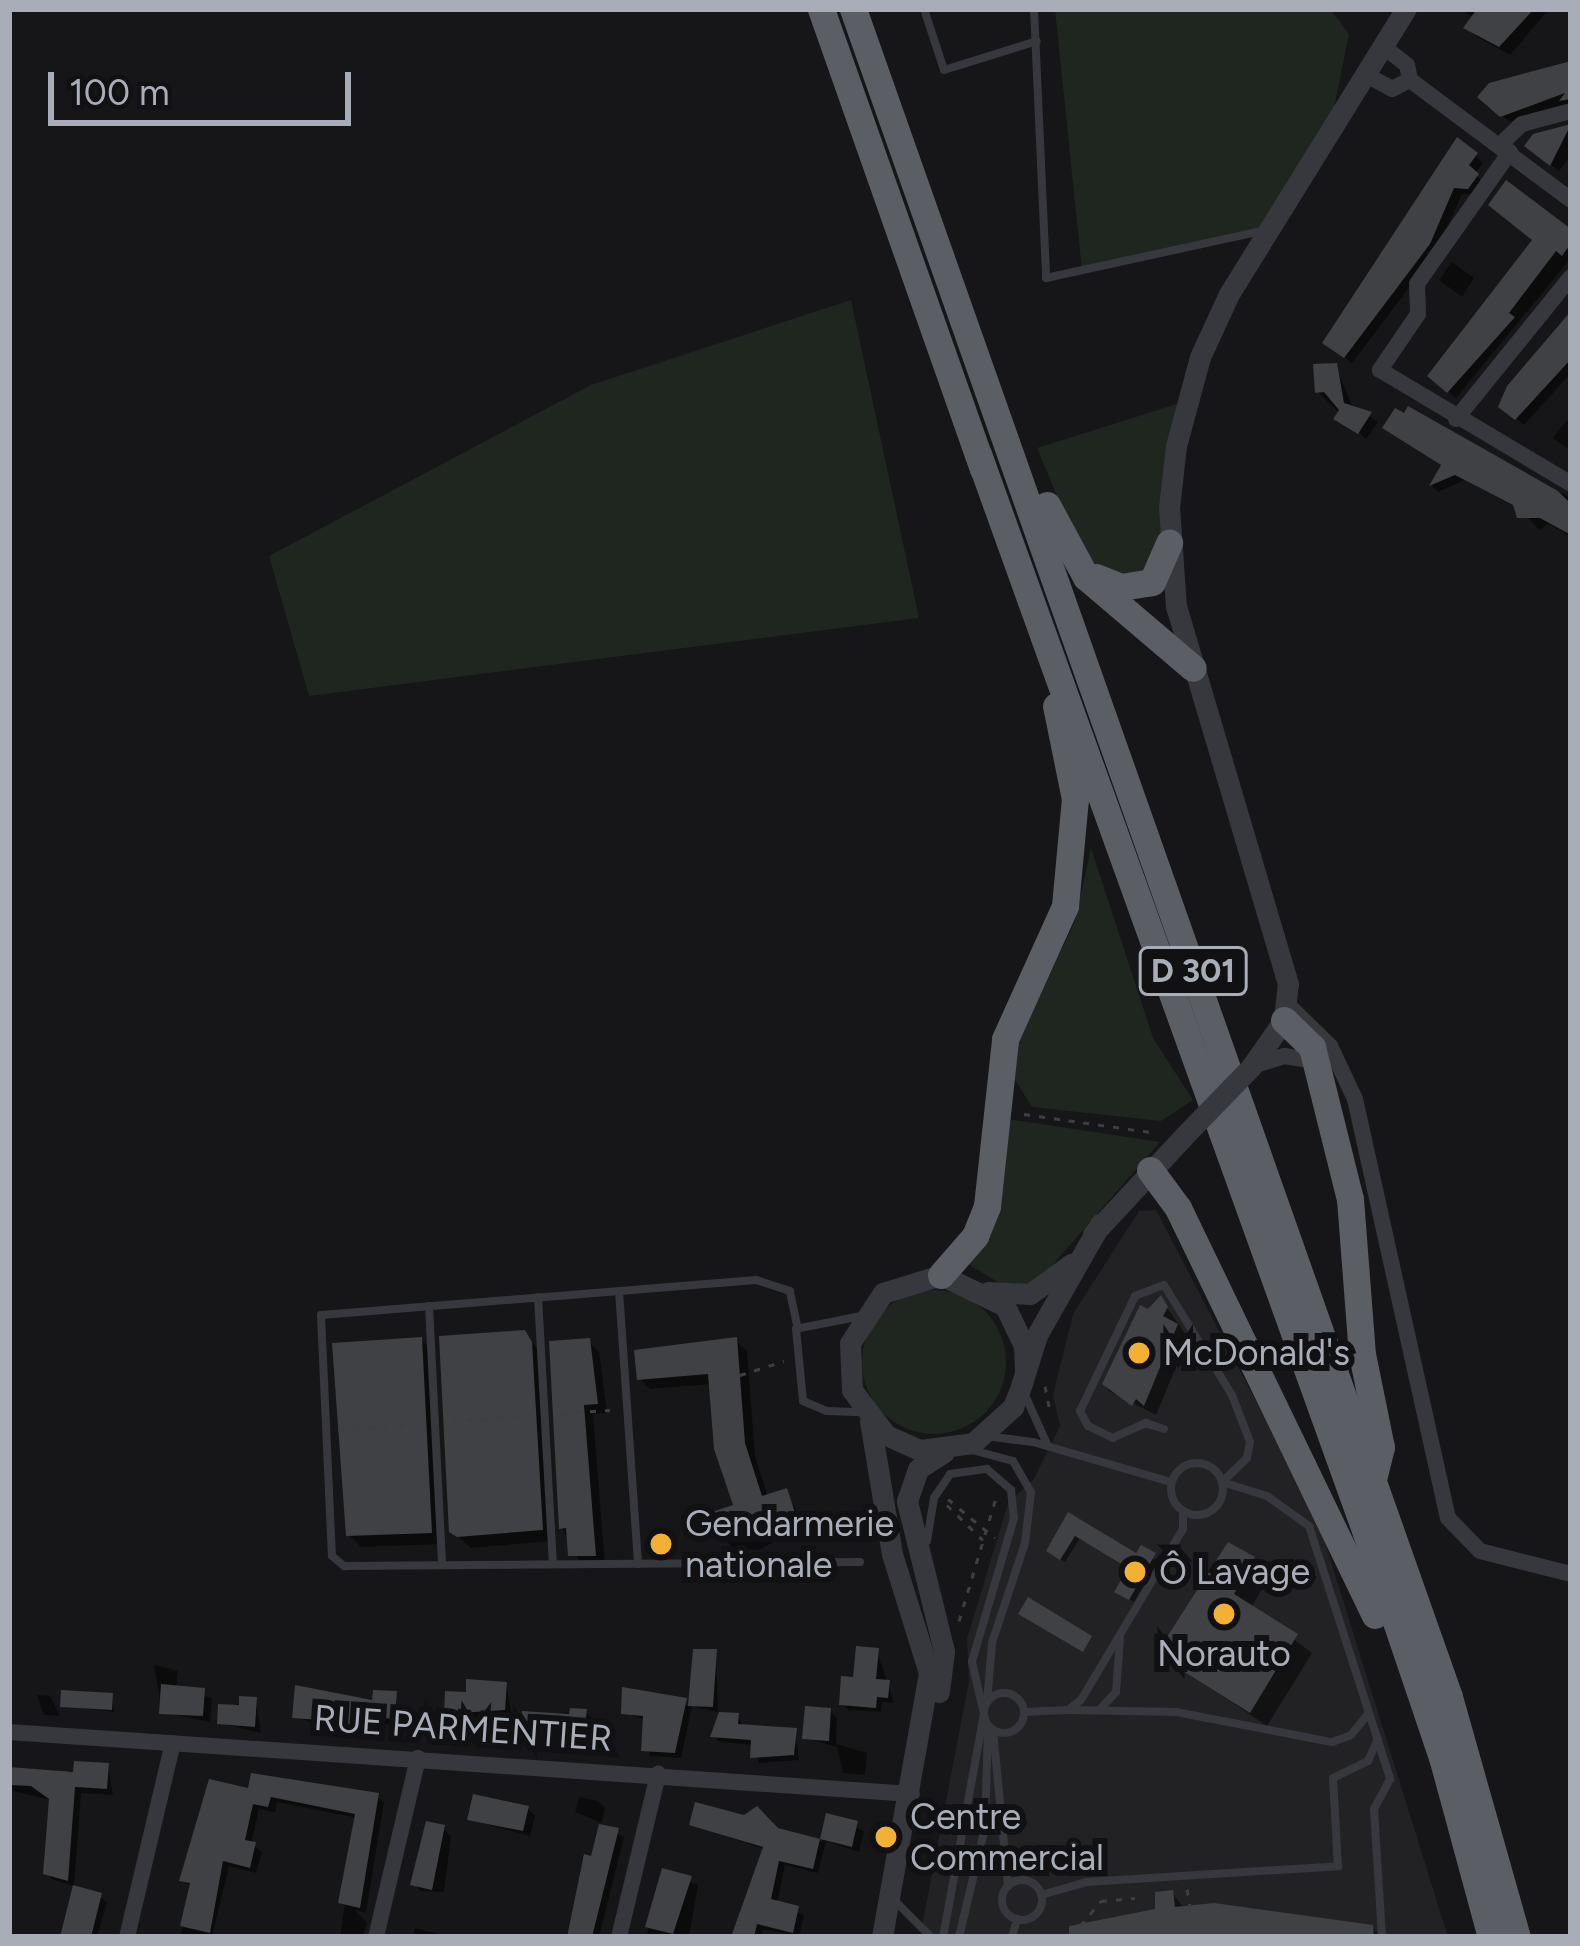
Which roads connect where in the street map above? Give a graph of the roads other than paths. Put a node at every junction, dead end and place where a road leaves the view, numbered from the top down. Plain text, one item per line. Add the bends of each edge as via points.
1 (821, 9) edge
2 (856, 9) edge
3 (923, 9) edge
4 (1034, 9) edge
5 (1406, 9) edge
6 (1037, 41) junction
7 (1378, 60) junction
8 (1410, 80) junction
9 (1571, 111) edge
10 (1505, 148) junction
11 (1571, 200) edge
12 (1267, 230) junction
13 (1571, 277) edge
14 (1456, 419) junction
15 (978, 454) junction
16 (1570, 484) edge
17 (1169, 543) junction
18 (1074, 560) junction
19 (1193, 668) junction
20 (1287, 1013) junction
21 (1316, 1060) junction
22 (1251, 1067) junction
23 (1348, 1076) junction
24 (1150, 1170) junction
25 (1100, 1224) junction
26 (1390, 1241) junction
27 (1355, 1246) junction
28 (941, 1275) junction
29 (620, 1291) junction
30 (987, 1292) junction
31 (538, 1298) junction
32 (429, 1306) junction
33 (862, 1315) junction
34 (797, 1325) junction
35 (1024, 1377) junction
36 (866, 1416) junction
37 (1164, 1429) dead end
38 (984, 1436) junction
39 (1048, 1445) junction
40 (947, 1450) junction
41 (1373, 1479) junction
42 (1172, 1482) junction
43 (1222, 1482) junction
44 (1183, 1511) junction
45 (860, 1562) dead end
46 (554, 1564) junction
47 (638, 1564) junction
48 (442, 1565) junction
49 (1571, 1574) edge
50 (1120, 1636) junction
51 (944, 1652) junction
52 (987, 1702) junction
53 (1068, 1709) junction
54 (1094, 1710) junction
55 (1024, 1712) junction
56 (1369, 1713) junction
57 (984, 1714) junction
58 (990, 1728) junction
59 (9, 1732) edge
60 (1378, 1738) junction
61 (173, 1743) junction
62 (418, 1758) junction
63 (658, 1774) junction
64 (914, 1784) junction
65 (1008, 1886) junction
66 (892, 1895) junction
67 (1041, 1895) junction
68 (1017, 1919) junction
69 (127, 1937) edge
70 (376, 1937) edge
71 (620, 1937) edge
72 (882, 1937) edge
73 (931, 1937) edge
74 (943, 1937) edge
75 (959, 1937) edge
76 (1012, 1937) edge
77 (1382, 1937) edge
78 (1473, 1937) edge
79 (1491, 1937) edge
80 (1517, 1937) edge

1 - 15 highway, D 301
2 - 18 highway
2 - 41 highway, D 301
3 - 6 lane via 944,70
4 - 6 lane
5 - 7 street
6 - 12 lane via 1046,278
7 - 8 street via 1407,65
7 - 8 street via 1392,89
7 - 12 street
8 - 10 street
9 - 10 street via 1522,124
10 - 11 street
10 - 14 street via 1417,284 1418,314 1380,370
12 - 17 street via 1200,357 1176,446
13 - 14 street
14 - 16 street
15 - 28 highway via 1066,741 1076,829 1065,907 1005,1039 987,1206 975,1236
15 - 79 highway, D 301 via 1366,1533 1442,1756
17 - 18 highway via 1161,572 1135,587 1105,582
17 - 19 street
18 - 19 highway
19 - 20 street
20 - 21 highway
20 - 22 street
20 - 23 street
21 - 22 street via 1284,1056
21 - 23 street
21 - 27 highway
22 - 24 street, bridge
23 - 26 street
24 - 25 street
24 - 78 highway via 1178,1208 1347,1545 1435,1792
25 - 30 street via 1047,1286 1014,1297
25 - 35 street via 1037,1335
26 - 27 street
26 - 49 street via 1448,1518 1480,1551
27 - 41 highway via 1362,1354 1381,1447
28 - 30 street
28 - 33 street via 897,1286
29 - 31 lane
29 - 34 lane via 777,1281 790,1292
29 - 47 lane
30 - 35 street via 1018,1327
31 - 32 lane
31 - 46 lane
32 - 48 lane
32 - 48 lane via 321,1315 325,1431 332,1556 344,1566
33 - 34 lane
33 - 36 street via 848,1367
34 - 36 lane via 803,1401
35 - 38 street via 1012,1407
35 - 39 lane
36 - 40 street via 902,1444
36 - 64 street via 892,1554 928,1664
37 - 43 lane via 1146,1424 1113,1438 1088,1426 1080,1411 1136,1296 1164,1285 1232,1395 1250,1442 1247,1458
38 - 39 lane
38 - 40 street
39 - 42 lane
40 - 51 street via 918,1468 907,1501
40 - 52 lane via 1004,1456 1020,1467 1031,1492 1025,1543 992,1642
41 - 80 highway, D 301 via 1449,1697
42 - 43 lane via 1195,1463 1212,1467
42 - 44 lane
43 - 44 lane via 1212,1510
43 - 56 lane via 1267,1496 1309,1526
44 - 50 lane via 1183,1529
45 - 47 lane
46 - 47 lane
46 - 48 lane
50 - 53 lane
50 - 54 lane via 1116,1692
51 - 57 lane via 926,1532 943,1481 977,1467 1006,1483 1015,1508 973,1661
51 - 64 street
52 - 55 lane via 1010,1694
52 - 57 lane
53 - 54 lane
53 - 55 lane
54 - 56 lane via 1176,1712 1332,1742 1351,1735
55 - 58 lane via 1011,1732
56 - 60 lane
57 - 58 lane
57 - 74 lane
58 - 65 lane
58 - 75 lane via 985,1828
59 - 61 street, RUE PARMENTIER
60 - 67 lane via 1368,1761 1333,1778 1338,1866 1087,1882
60 - 77 lane via 1390,1779 1374,1809
61 - 62 street, RUE PARMENTIER
61 - 69 street
62 - 63 street, RUE PARMENTIER
62 - 70 street
63 - 64 street, RUE PARMENTIER
63 - 71 street
64 - 66 street
65 - 67 lane via 1027,1881
65 - 68 lane via 1004,1908
66 - 72 street
66 - 73 lane
67 - 68 lane via 1036,1914
68 - 76 lane

